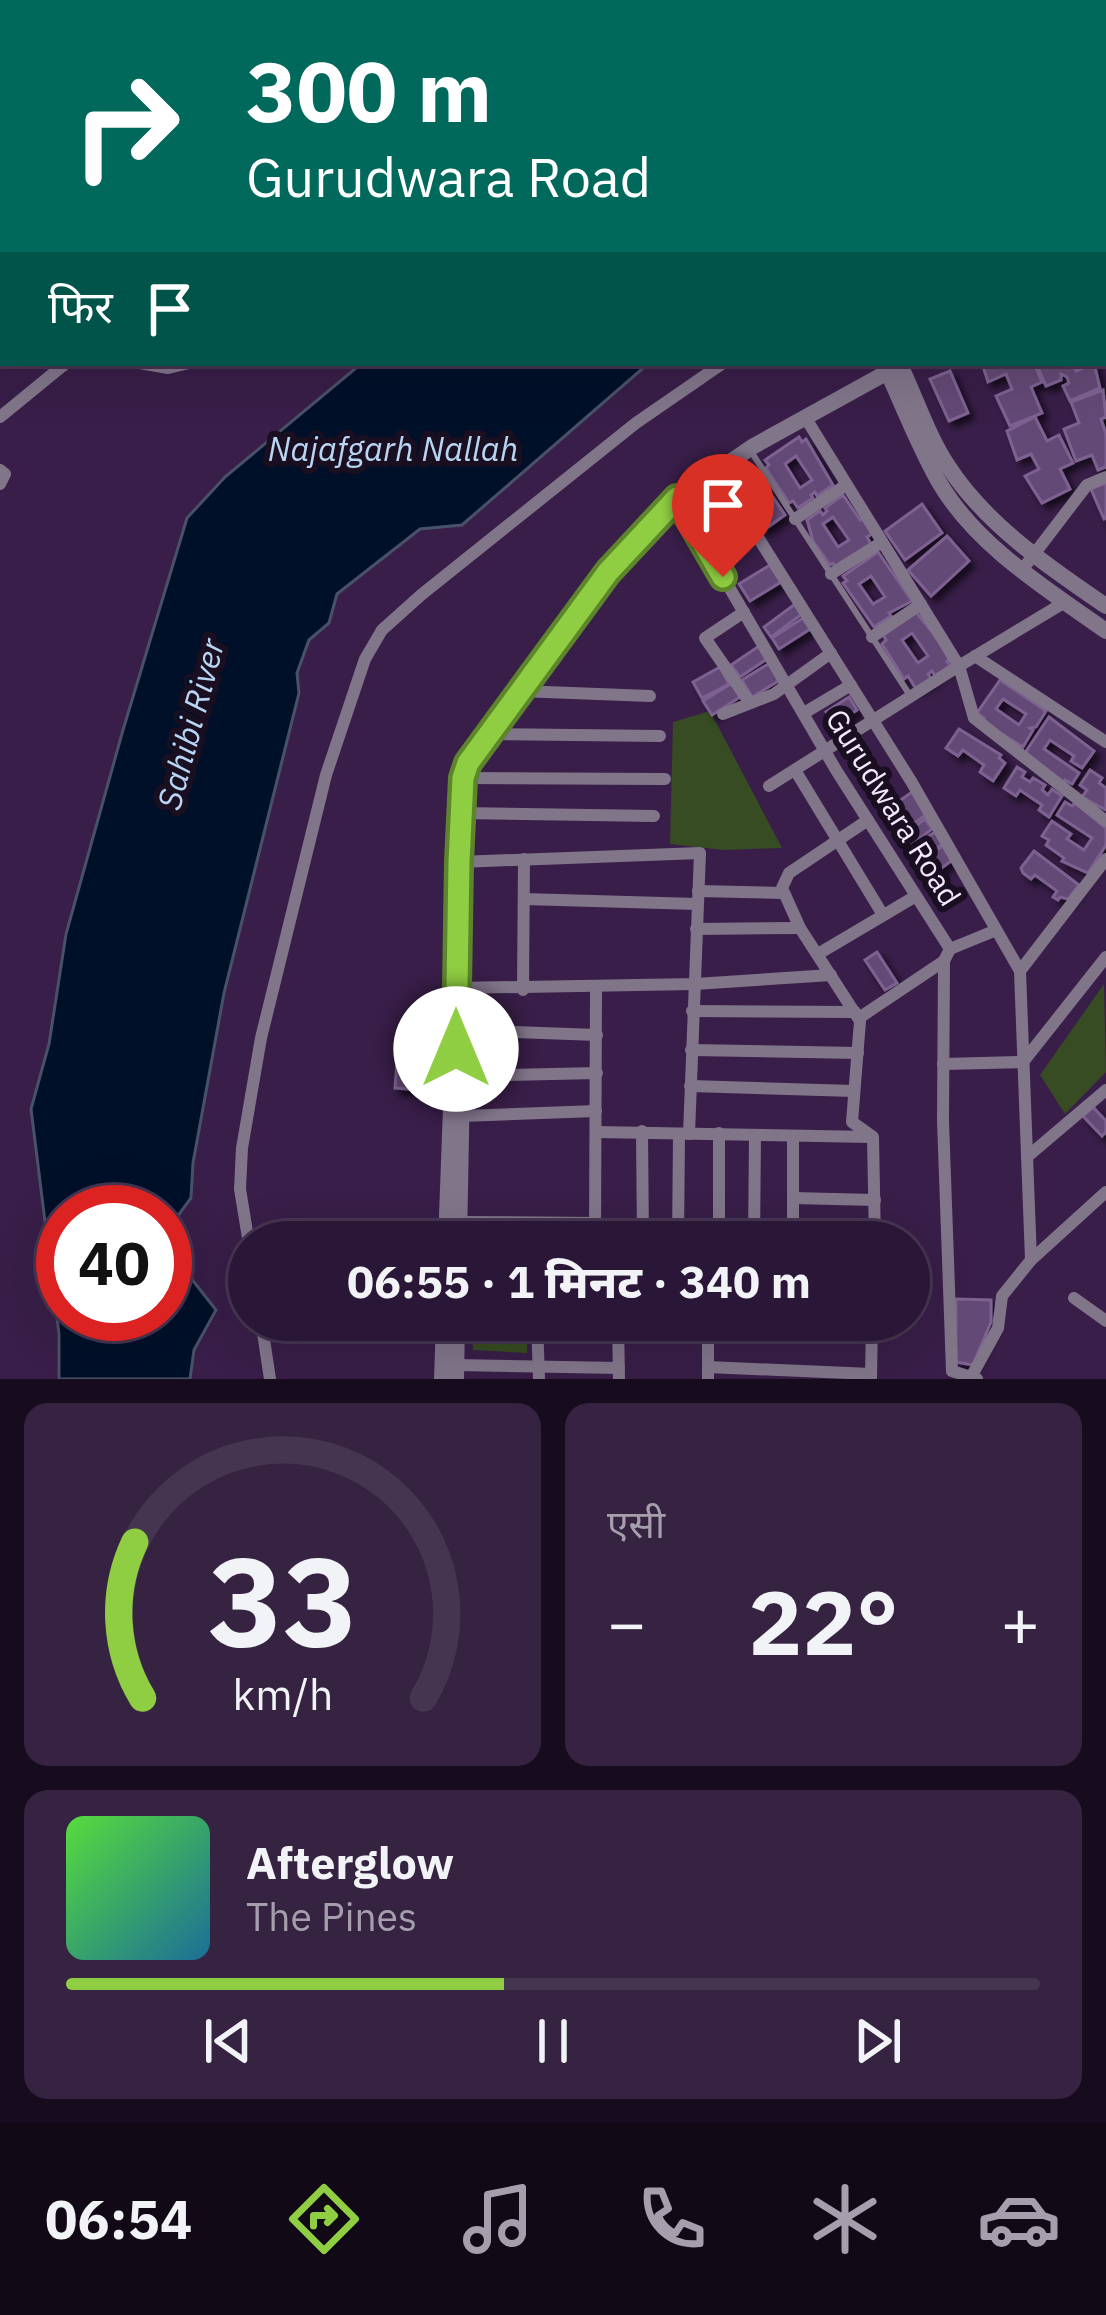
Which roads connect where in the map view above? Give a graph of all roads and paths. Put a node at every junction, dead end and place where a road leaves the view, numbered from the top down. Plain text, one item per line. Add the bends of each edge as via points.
1 (62, 366) edge
2 (719, 366) edge
3 (897, 366) edge
4 (0, 417) edge
5 (805, 418) junction
6 (749, 449) junction
7 (0, 470) edge
8 (718, 472) junction
9 (1106, 477) edge
10 (0, 484) edge
11 (847, 485) junction
12 (677, 498) junction
13 (795, 519) junction
14 (882, 542) junction
15 (1028, 562) junction
16 (831, 574) junction
17 (1064, 602) junction
18 (920, 604) junction
19 (1106, 606) edge
20 (744, 612) junction
21 (1106, 631) edge
22 (872, 637) junction
23 (832, 653) junction
24 (975, 656) junction
25 (959, 666) junction
26 (786, 683) junction
27 (851, 685) junction
28 (518, 691) junction
29 (650, 696) dead end
30 (910, 697) junction
31 (750, 703) junction
32 (804, 713) junction
33 (723, 714) dead end
34 (873, 721) junction
35 (488, 734) junction
36 (660, 736) dead end
37 (1106, 742) edge
38 (826, 751) junction
39 (795, 770) junction
40 (463, 778) junction
41 (665, 779) dead end
42 (769, 785) dead end
43 (461, 813) junction
44 (654, 817) dead end
45 (868, 820) junction
46 (1106, 820) edge
47 (836, 843) junction
48 (524, 859) junction
49 (1106, 860) edge
50 (459, 862) junction
51 (782, 893) junction
52 (916, 896) junction
53 (698, 897) junction
54 (524, 899) junction
55 (883, 915) junction
56 (800, 928) junction
57 (696, 929) junction
58 (994, 931) junction
59 (818, 954) junction
60 (947, 955) junction
61 (1106, 957) edge
62 (1020, 971) junction
63 (831, 975) junction
64 (695, 984) junction
65 (596, 987) junction
66 (456, 988) junction
67 (524, 990) junction
68 (692, 1011) junction
69 (857, 1015) junction
70 (457, 1030) junction
71 (597, 1035) junction
72 (691, 1050) junction
73 (858, 1053) junction
74 (1023, 1062) junction
75 (943, 1064) junction
76 (459, 1071) junction
77 (597, 1073) junction
78 (690, 1086) junction
79 (1106, 1090) edge
80 (854, 1091) junction
81 (596, 1111) junction
82 (462, 1116) junction
83 (596, 1132) junction
84 (642, 1132) junction
85 (719, 1133) junction
86 (684, 1134) junction
87 (755, 1135) junction
88 (793, 1136) junction
89 (873, 1137) junction
90 (1027, 1157) junction
91 (1106, 1192) edge
92 (793, 1198) junction
93 (874, 1199) junction
94 (245, 1221) edge
95 (447, 1221) edge
96 (460, 1221) edge
97 (595, 1221) edge
98 (643, 1221) edge
99 (680, 1221) edge
100 (719, 1221) edge
101 (754, 1221) edge
102 (793, 1221) edge
103 (875, 1221) edge
104 (1031, 1261) junction
105 (1074, 1298) dead end
106 (1105, 1320) edge
107 (264, 1341) edge
108 (443, 1341) edge
109 (457, 1341) edge
110 (538, 1341) edge
111 (618, 1341) edge
112 (708, 1341) edge
113 (872, 1341) edge
114 (456, 1372) edge
115 (504, 1373) edge
116 (539, 1373) edge
117 (708, 1373) edge
118 (619, 1374) edge
119 (781, 1374) edge
120 (828, 1375) edge
121 (871, 1377) edge
122 (973, 1378) edge
123 (270, 1379) edge
124 (442, 1379) edge

1 - 4 street
2 - 94 street via 421,596 382,630 365,659 326,775 261,1038 242,1148
3 - 5 street
3 - 15 street via 947,465
5 - 6 street
5 - 11 street
6 - 8 street
6 - 13 lane
7 - 10 street
8 - 12 street
8 - 23 street
9 - 15 street via 1087,485
11 - 13 street
11 - 14 street
12 - 20 street, Gurudwara Road
12 - 28 street via 608,572
13 - 16 lane
14 - 16 street
14 - 18 street
15 - 17 street
15 - 19 street
16 - 22 lane
17 - 21 street
17 - 24 street
18 - 22 street
18 - 25 street
20 - 26 street, Gurudwara Road
20 - 31 street via 705,638
22 - 30 lane
23 - 26 street
23 - 27 street
24 - 25 street
24 - 37 street
25 - 30 street
25 - 46 street via 974,718
26 - 31 street
26 - 32 street, Gurudwara Road
27 - 32 street
27 - 34 street
28 - 29 street
28 - 35 street
30 - 34 street
31 - 33 street
32 - 38 street, Gurudwara Road
34 - 38 street
34 - 58 street
35 - 36 street
35 - 40 street
38 - 39 street
38 - 45 street, Gurudwara Road
39 - 42 street
39 - 47 street
40 - 41 street
40 - 43 street
43 - 44 street
43 - 50 street
45 - 47 street
45 - 52 street, Gurudwara Road
47 - 51 street via 784,877
47 - 55 street
48 - 50 street
48 - 53 street via 700,853
48 - 54 street
49 - 62 street
50 - 66 street
51 - 53 street
51 - 56 street
52 - 55 street
52 - 60 street, Gurudwara Road
53 - 54 street
53 - 57 street
54 - 67 street
55 - 59 street
56 - 57 street
56 - 59 street
57 - 64 street
58 - 60 street
58 - 62 street
59 - 63 street
60 - 69 street
60 - 75 street
61 - 74 street
62 - 74 street
63 - 64 street
63 - 69 street
64 - 65 street
64 - 68 street
65 - 67 street
65 - 71 street
66 - 67 street
66 - 70 street
68 - 69 street
68 - 72 street
69 - 73 street
70 - 71 street
70 - 76 street
71 - 77 street
72 - 73 street
72 - 78 street
73 - 80 street
74 - 75 street
74 - 90 street
75 - 122 street via 952,1371
76 - 77 street
76 - 82 street
76 - 95 street via 451,1082
77 - 81 street
78 - 80 street
78 - 86 street
79 - 90 street
80 - 89 street via 852,1122
81 - 82 street
81 - 83 street
82 - 96 street
83 - 84 street
83 - 97 street
84 - 86 street
84 - 98 street
85 - 86 street
85 - 87 street
85 - 100 street
86 - 99 street
87 - 88 street
87 - 101 street
88 - 89 street
88 - 92 street
89 - 93 street
90 - 104 street
91 - 104 street
92 - 93 street
92 - 102 street
93 - 103 street
104 - 122 street via 1003,1296 998,1328
105 - 106 street
107 - 123 street
108 - 124 street
109 - 114 street
110 - 116 street
111 - 118 street
112 - 117 street
113 - 121 street
114 - 115 street
115 - 116 street
116 - 118 street
117 - 119 street
119 - 120 street
120 - 121 street

